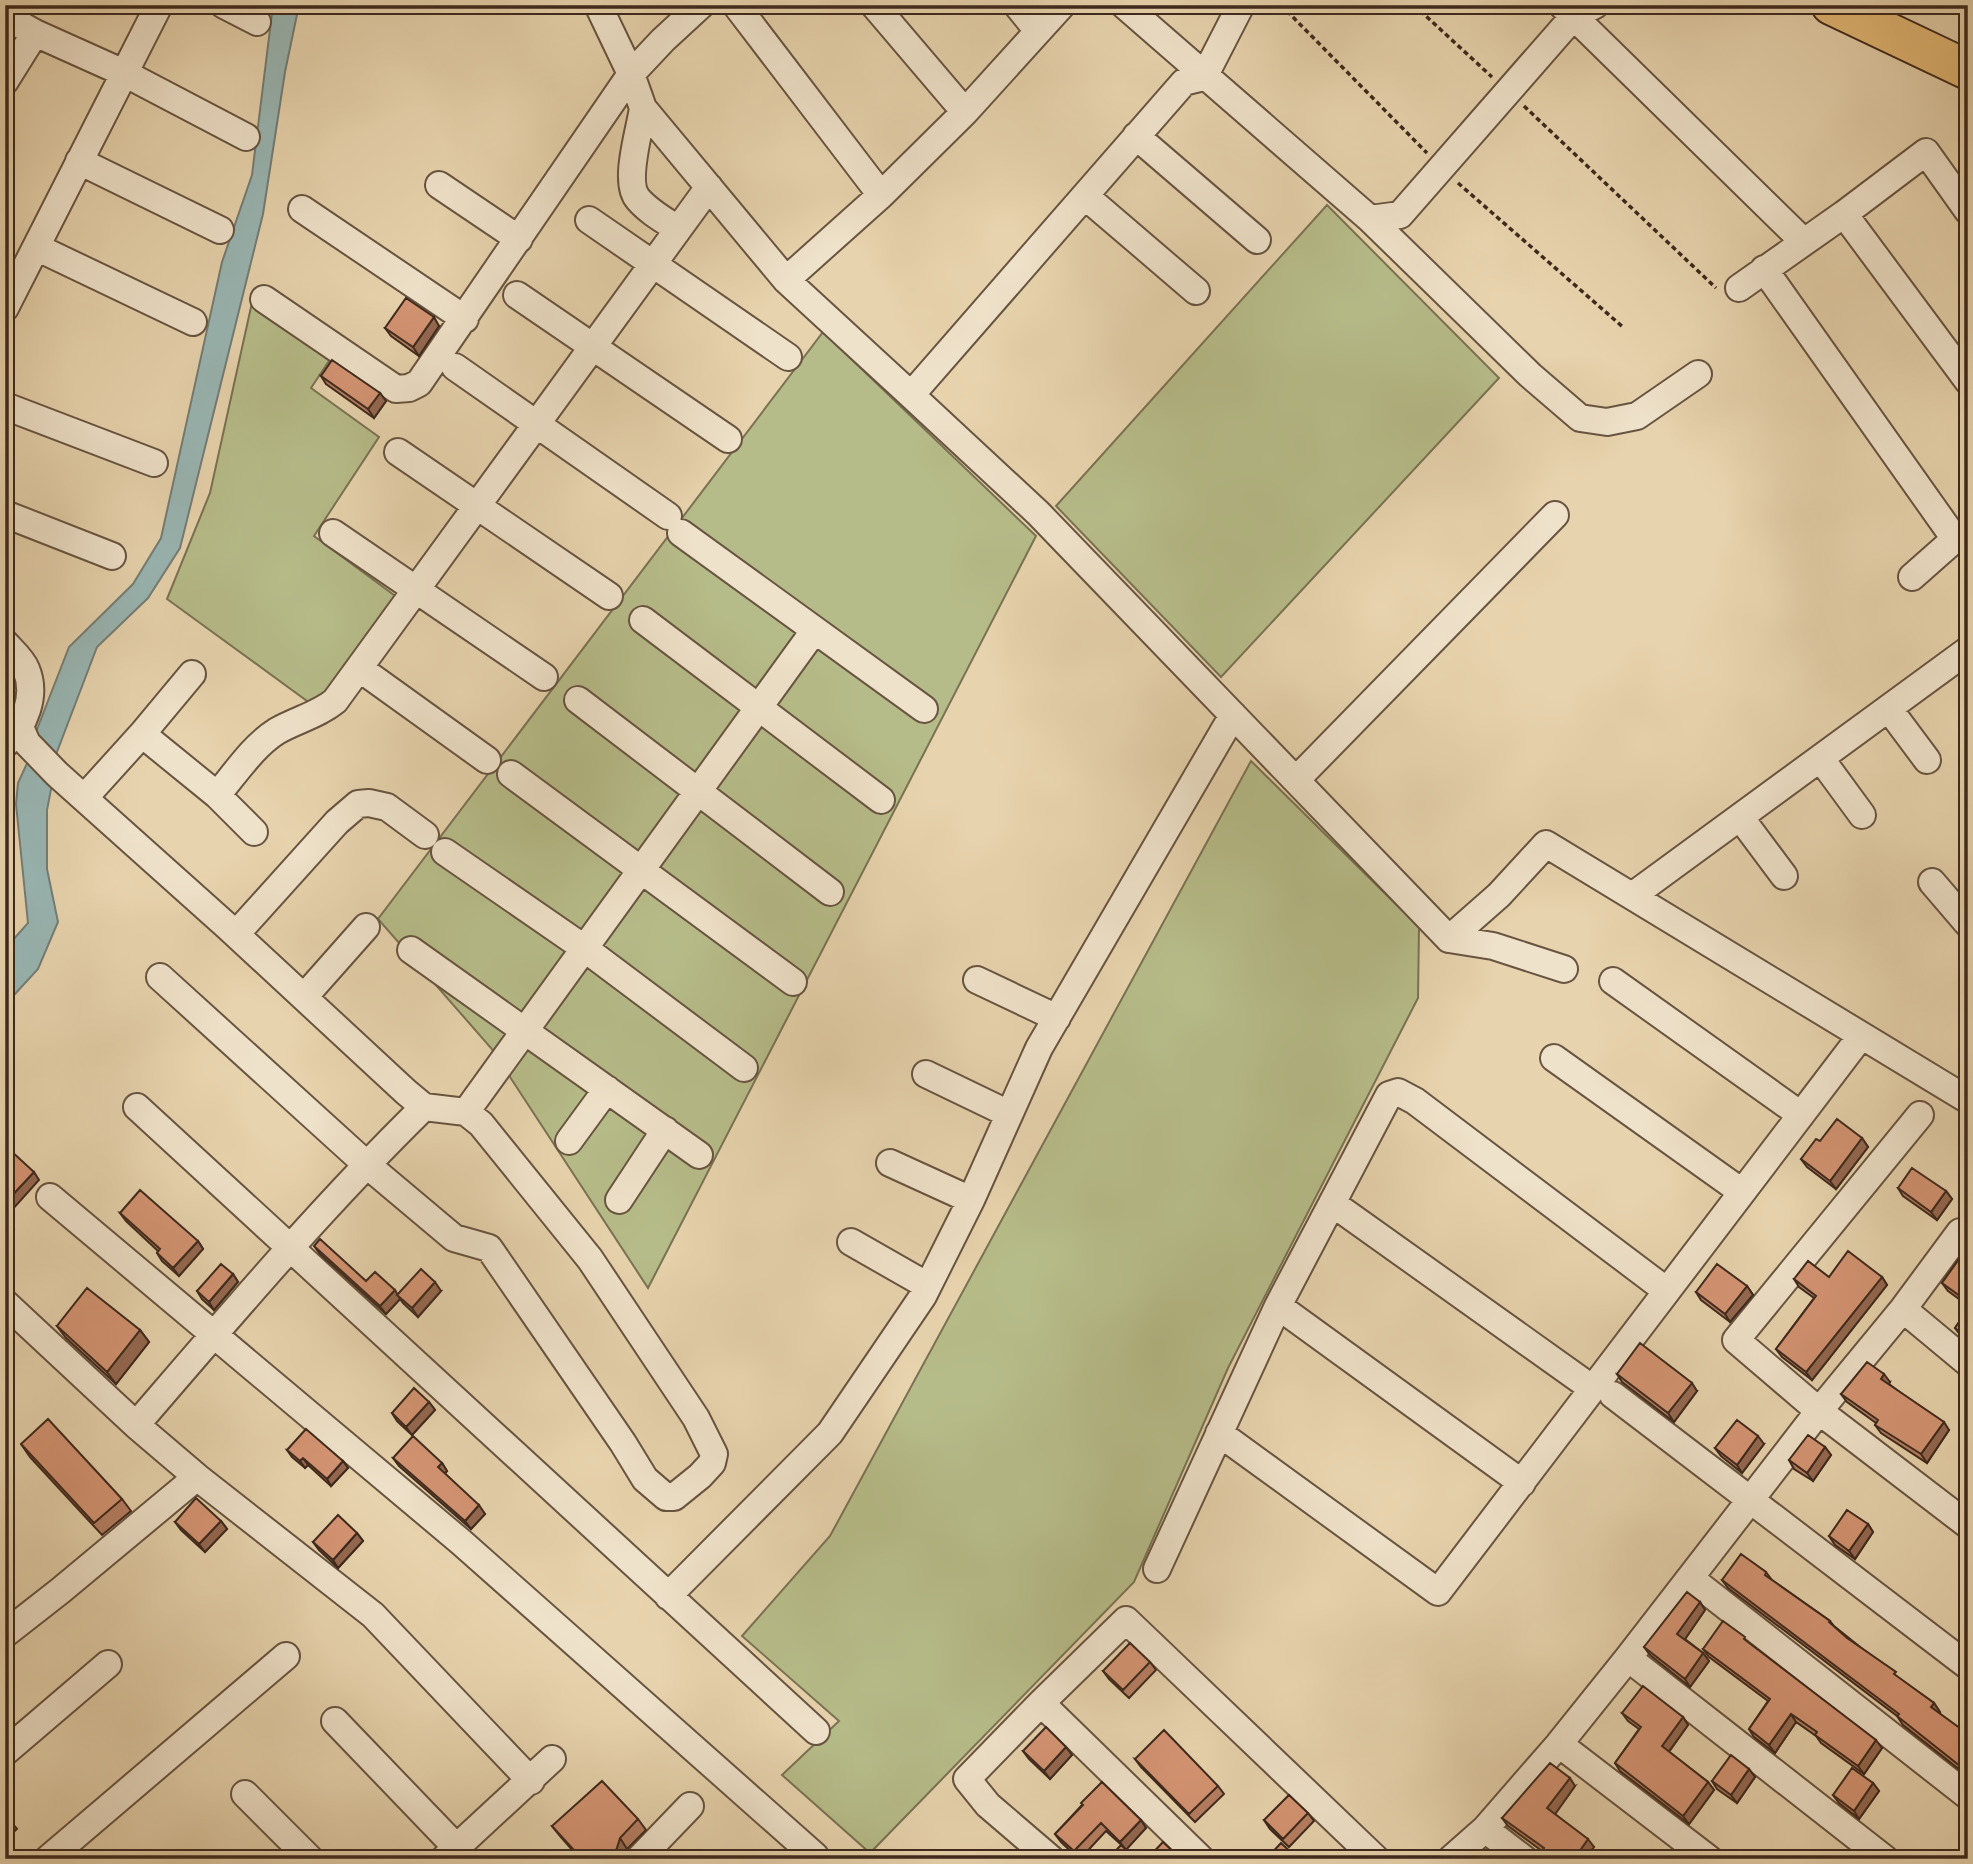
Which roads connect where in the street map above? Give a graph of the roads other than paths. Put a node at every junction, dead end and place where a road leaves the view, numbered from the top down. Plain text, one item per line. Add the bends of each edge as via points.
1 (224, 5) edge
2 (598, 5) edge
3 (701, 5) edge
4 (736, 5) edge
5 (874, 5) edge
6 (1017, 5) edge
7 (1062, 5) edge
8 (1124, 5) edge
9 (1241, 5) edge
10 (1830, 5) edge
11 (1577, 9) edge
12 (155, 13) edge
13 (5, 16) edge
14 (257, 22) dead end
15 (1038, 31) junction
16 (35, 33) junction
17 (1968, 69) edge
18 (124, 73) junction
19 (631, 74) junction
20 (1204, 76) junction
21 (5, 81) edge
22 (643, 108) junction
23 (965, 112) junction
24 (1136, 136) junction
25 (246, 137) dead end
26 (79, 161) junction
27 (439, 185) dead end
28 (709, 187) junction
29 (881, 195) junction
30 (1084, 196) junction
31 (302, 209) dead end
32 (1968, 211) edge
33 (1844, 214) junction
34 (1370, 219) junction
35 (589, 220) dead end
36 (678, 229) junction
37 (220, 230) dead end
38 (519, 239) junction
39 (1257, 240) dead end
40 (1802, 242) junction
41 (36, 247) junction
42 (653, 264) junction
43 (1764, 269) junction
44 (786, 280) junction
45 (1729, 289) road end
46 (1196, 291) dead end
47 (517, 295) dead end
48 (264, 299) dead end
49 (5, 308) edge
50 (465, 319) junction
51 (193, 322) dead end
52 (593, 346) junction
53 (788, 357) dead end
54 (455, 367) dead end
55 (1698, 374) dead end
56 (1968, 381) edge
57 (911, 395) junction
58 (5, 406) edge
59 (536, 424) junction
60 (728, 439) dead end
61 (398, 452) dead end
62 (154, 463) dead end
63 (477, 506) junction
64 (5, 514) edge
65 (1555, 515) dead end
66 (334, 533) dead end
67 (1961, 535) edge
68 (112, 556) dead end
69 (1912, 577) dead end
70 (416, 589) junction
71 (609, 596) dead end
72 (643, 620) dead end
73 (814, 631) junction
74 (5, 643) edge
75 (1966, 654) edge
76 (359, 668) junction
77 (192, 674) dead end
78 (544, 677) dead end
79 (578, 700) dead end
80 (759, 708) junction
81 (924, 709) dead end
82 (1889, 709) junction
83 (1233, 715) junction
84 (142, 734) junction
85 (18, 738) edge
86 (1821, 759) junction
87 (487, 760) dead end
88 (1927, 760) dead end
89 (511, 774) dead end
90 (1296, 780) junction
91 (697, 790) junction
92 (217, 795) junction
93 (85, 797) junction
94 (881, 800) dead end
95 (1862, 815) dead end
96 (1740, 817) junction
97 (254, 832) dead end
98 (425, 835) dead end
99 (446, 852) dead end
100 (640, 871) junction
101 (1784, 876) dead end
102 (1931, 883) dead end
103 (830, 892) dead end
104 (1632, 896) junction
105 (1968, 924) edge
106 (366, 927) dead end
107 (236, 934) junction
108 (1449, 939) junction
109 (584, 948) junction
110 (411, 950) dead end
111 (1564, 969) dead end
112 (160, 977) dead end
113 (977, 980) dead end
114 (1613, 981) dead end
115 (793, 982) dead end
116 (304, 997) junction
117 (1057, 1018) junction
118 (526, 1031) junction
119 (1861, 1035) junction
120 (1553, 1058) dead end
121 (744, 1068) dead end
122 (926, 1073) dead end
123 (607, 1089) junction
124 (1963, 1091) edge
125 (137, 1107) dead end
126 (424, 1107) junction
127 (466, 1112) junction
128 (1009, 1114) junction
129 (1801, 1115) junction
130 (1920, 1115) dead end
131 (665, 1130) junction
132 (569, 1141) dead end
133 (699, 1155) dead end
134 (890, 1163) dead end
135 (366, 1164) junction
136 (1742, 1192) junction
137 (50, 1197) dead end
138 (619, 1200) dead end
139 (971, 1200) junction
140 (1332, 1203) junction
141 (1968, 1239) edge
142 (851, 1242) dead end
143 (290, 1249) junction
144 (928, 1286) junction
145 (1667, 1291) junction
146 (5, 1303) edge
147 (1278, 1306) junction
148 (1903, 1309) junction
149 (213, 1335) junction
150 (1968, 1363) edge
151 (1603, 1392) junction
152 (1819, 1411) junction
153 (136, 1425) junction
154 (1219, 1433) junction
155 (197, 1477) junction
156 (1522, 1483) junction
157 (1751, 1500) junction
158 (1968, 1525) edge
159 (1157, 1569) dead end
160 (1690, 1578) junction
161 (668, 1596) junction
162 (5, 1634) edge
163 (286, 1656) dead end
164 (1629, 1658) junction
165 (108, 1664) dead end
166 (1968, 1666) edge
167 (1041, 1703) junction
168 (335, 1721) dead end
169 (816, 1731) dead end
170 (1559, 1744) junction
171 (5, 1752) edge
172 (552, 1759) dead end
173 (531, 1781) junction
174 (245, 1794) dead end
175 (1968, 1796) edge
176 (690, 1805) dead end
177 (1485, 1829) junction
178 (450, 1853) edge
179 (648, 1855) edge
180 (815, 1856) dead end
181 (48, 1859) edge
182 (310, 1859) edge
183 (1051, 1859) edge
184 (1201, 1859) edge
185 (1376, 1859) edge
186 (1451, 1859) edge
187 (1524, 1859) edge
188 (1709, 1859) edge
189 (1885, 1859) edge

1 - 14 street
2 - 19 street
3 - 19 street
4 - 29 street
5 - 23 street
6 - 15 street
7 - 15 street
8 - 20 street
9 - 20 street
10 - 17 highway
11 - 34 street via 1401,215
11 - 40 street
12 - 18 street
13 - 16 street
15 - 23 street
16 - 18 street
16 - 21 street
18 - 25 street
18 - 26 street
19 - 22 street
19 - 38 street
20 - 24 street via 1184,82
20 - 34 street
22 - 28 street
22 - 36 street via 630,175 636,197
23 - 29 street
24 - 30 street
24 - 39 street
26 - 37 street
26 - 41 street
27 - 38 street
28 - 36 street
28 - 44 street
29 - 44 street
30 - 46 street
30 - 57 street
31 - 50 street
32 - 33 street via 1926,152
33 - 40 street
33 - 56 street
34 - 55 street via 1580,418 1607,422 1637,416
35 - 42 street
36 - 42 street
38 - 50 street
40 - 43 street
41 - 49 street
41 - 51 street
42 - 52 street
42 - 53 street
43 - 45 street
43 - 67 street
44 - 57 street
47 - 52 street
48 - 50 street via 396,389 419,383
52 - 59 street
52 - 60 street
54 - 59 street
57 - 83 street via 1038,513
58 - 62 street
59 - 63 street
59 - 73 street
61 - 63 street
63 - 70 street
63 - 71 street
64 - 68 street
65 - 90 street
66 - 70 street
67 - 69 street
70 - 76 street
70 - 78 street
72 - 80 street
73 - 80 street
73 - 81 street
74 - 85 street via 25,666 32,687
75 - 82 street
76 - 87 street
76 - 92 street via 323,711 276,732 253,751
77 - 84 street
79 - 91 street
80 - 91 street
80 - 94 street
82 - 86 street
82 - 88 street
83 - 90 street
83 - 117 street
84 - 92 street
84 - 93 street
85 - 93 street
86 - 95 street
86 - 96 street
89 - 100 street
90 - 108 street
91 - 100 street
91 - 103 street
92 - 97 street
93 - 107 street
96 - 101 street
96 - 104 street
98 - 107 street via 387,807 358,804
99 - 109 street
100 - 109 street
100 - 115 street
102 - 105 street
104 - 108 street via 1546,844 1499,895
104 - 119 street
106 - 116 street
107 - 116 street
108 - 111 street via 1493,946
109 - 118 street
109 - 121 street
110 - 118 street
112 - 135 street
113 - 117 street
114 - 129 street
116 - 126 street
117 - 128 street
118 - 123 street
118 - 127 street
119 - 124 street
119 - 129 street
120 - 136 street
122 - 128 street
123 - 131 street
123 - 132 street
125 - 143 street
126 - 127 street
126 - 135 street
127 - 135 street via 481,1124 590,1259 696,1419 714,1454 712,1463 674,1497 666,1497 645,1479 489,1248 454,1238
128 - 139 street
129 - 136 street
130 - 152 street via 1736,1340
131 - 133 street
131 - 138 street
134 - 139 street
135 - 143 street
136 - 145 street
137 - 149 street
139 - 144 street
140 - 145 street via 1389,1096 1398,1092
140 - 147 street
140 - 151 street
141 - 148 street via 1960,1232
142 - 144 street
143 - 149 street
143 - 161 street
144 - 161 street via 830,1433
145 - 151 street
146 - 153 street
147 - 154 street
147 - 156 street
148 - 150 street
148 - 152 street
149 - 153 street
149 - 180 street via 461,1542
151 - 156 street
151 - 157 street
152 - 157 street
152 - 158 street
153 - 155 street
154 - 156 street via 1438,1592
154 - 159 street
155 - 162 street
155 - 173 street via 373,1615
157 - 160 street
157 - 166 street
160 - 164 street
160 - 175 street
161 - 169 street
163 - 181 street
164 - 170 street
164 - 189 street
165 - 171 street
167 - 183 street via 967,1779 988,1805
167 - 184 street
167 - 185 street via 1126,1620
168 - 178 street
170 - 177 street
170 - 188 street
172 - 173 street
173 - 178 street
174 - 182 street
176 - 179 street
177 - 186 street
177 - 187 street

